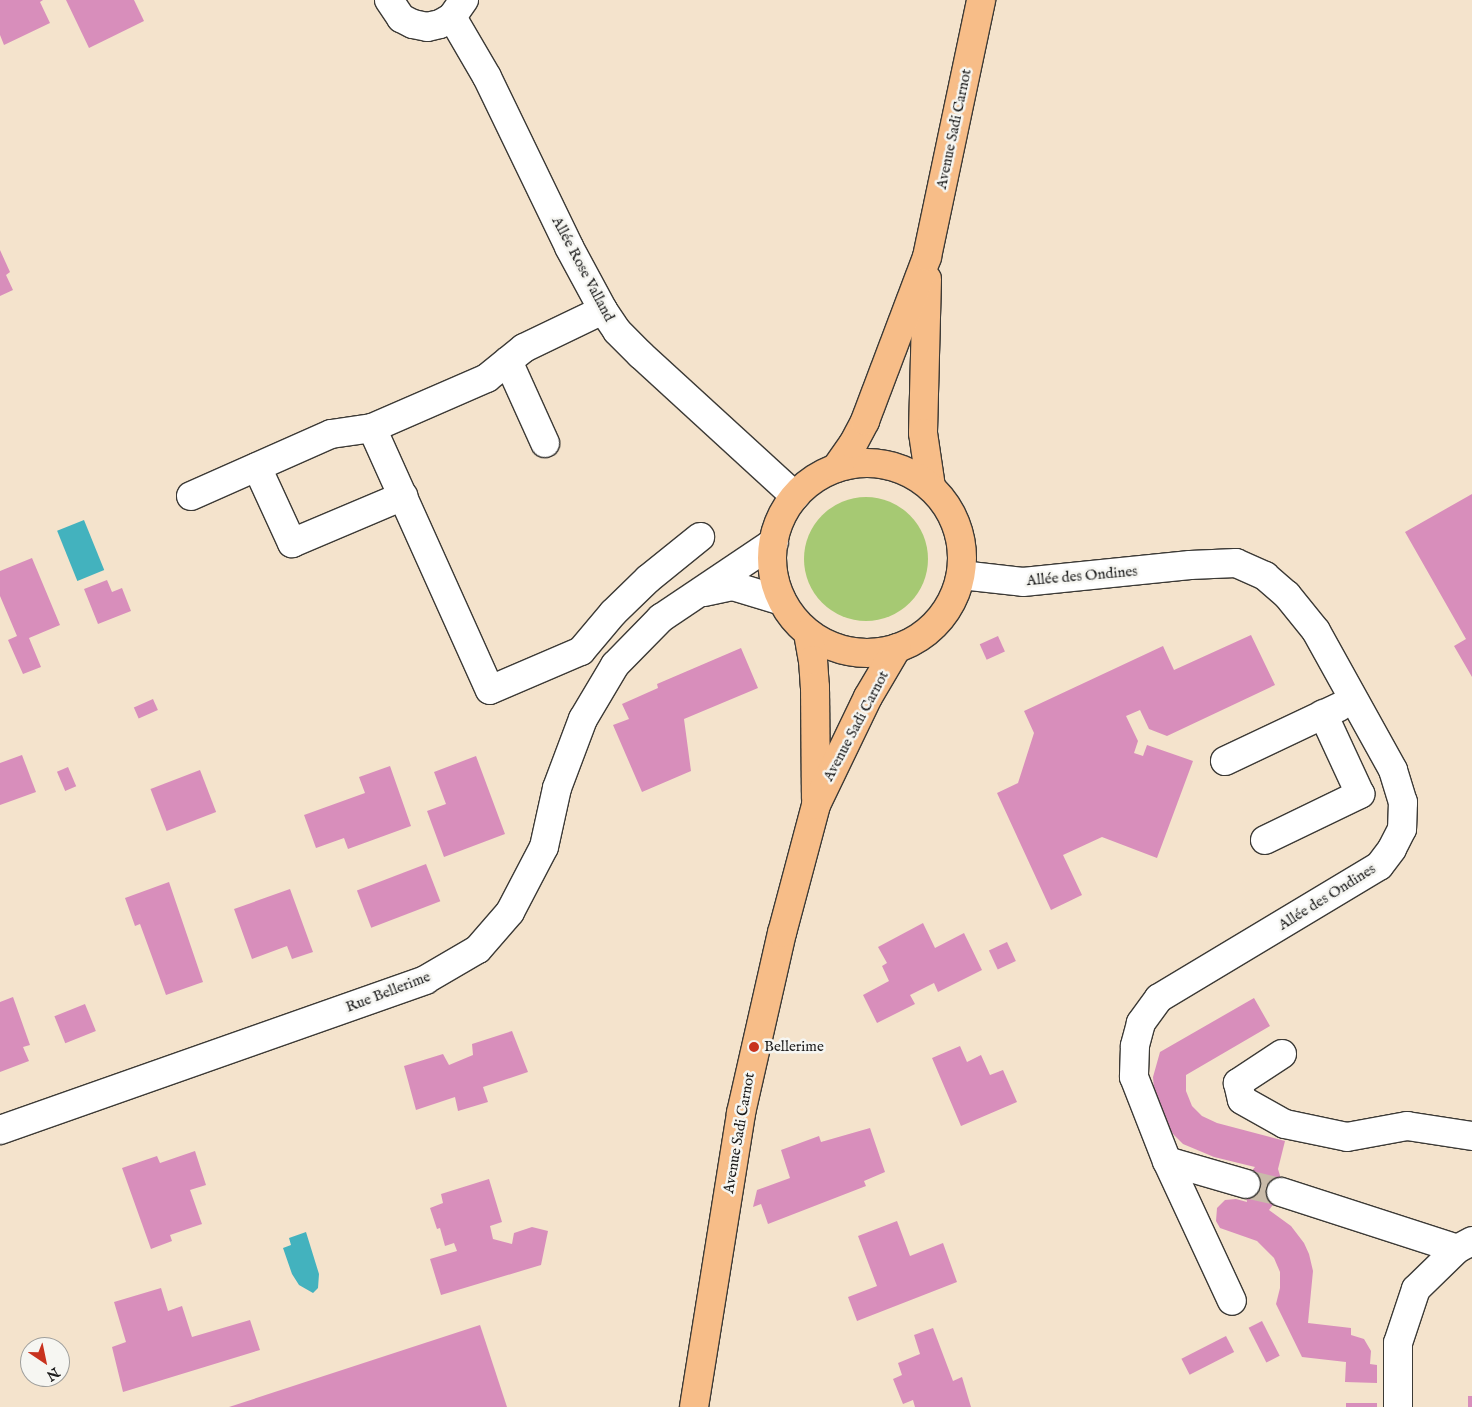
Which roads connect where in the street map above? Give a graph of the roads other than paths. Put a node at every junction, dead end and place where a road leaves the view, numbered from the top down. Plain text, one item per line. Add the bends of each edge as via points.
1 (389, 0) edge
2 (981, 0) edge
3 (458, 9) edge
4 (927, 257) junction
5 (603, 310) junction
6 (508, 361) junction
7 (372, 428) junction
8 (545, 443) dead end
9 (257, 467) junction
10 (836, 468) junction
11 (931, 488) junction
12 (191, 496) dead end
13 (403, 496) junction
14 (795, 496) junction
15 (700, 537) dead end
16 (774, 542) junction
17 (961, 575) junction
18 (700, 592) junction
19 (782, 601) junction
20 (808, 632) junction
21 (897, 648) junction
22 (1354, 699) junction
23 (1323, 714) junction
24 (1225, 761) dead end
25 (816, 805) junction
26 (1265, 840) dead end
27 (1282, 1054) dead end
28 (0, 1130) edge
29 (1472, 1136) edge
30 (1167, 1161) junction
31 (1246, 1184) tunnel mouth
32 (1280, 1192) tunnel mouth
33 (1464, 1245) edge
34 (1232, 1301) dead end
35 (694, 1407) edge
36 (1398, 1407) edge

1 - 3 street, Allée Rose Valland via 401,18 427,27 440,24
2 - 4 main road, Avenue Sadi Carnot
3 - 5 street, Allée Rose Valland via 487,77
4 - 10 main road, Avenue Sadi Carnot via 865,421
4 - 11 main road, Avenue Sadi Carnot via 923,433
5 - 6 street via 524,348
5 - 14 street, Allée Rose Valland via 617,331 641,355
6 - 7 street via 487,378
6 - 8 street
7 - 9 street via 331,434
7 - 13 street
9 - 12 street
9 - 13 street via 292,543
10 - 11 main road via 861,463 886,465 910,473
10 - 14 main road via 814,479
11 - 17 main road via 947,506 957,528 962,551
13 - 15 street via 490,690 581,652 613,612
14 - 16 main road via 781,518
16 - 18 street, Rue Bellerime
16 - 19 main road via 773,572
17 - 21 main road via 953,599 939,620 920,637
17 - 22 street, Allée des Ondines via 1023,582 1236,563 1265,576 1287,595 1316,631
18 - 19 street, Rue Bellerime via 733,586
18 - 28 street, Rue Bellerime via 662,618 615,665 580,728 557,788 544,847 510,912 478,949 425,980
19 - 20 main road
20 - 21 main road via 828,645 851,652 874,653
20 - 25 main road, Avenue Sadi Carnot via 815,687
21 - 25 main road, Avenue Sadi Carnot via 868,696
22 - 23 street
22 - 30 street, Allée des Ondines via 1393,770 1403,802 1402,829 1379,866 1159,998 1141,1023 1135,1046 1134,1077
23 - 24 street
23 - 26 street via 1360,794
25 - 35 main road, Avenue Sadi Carnot via 750,1066
27 - 29 street via 1238,1082 1242,1100 1285,1124 1347,1137 1407,1126
30 - 31 street
30 - 34 street, Allée des Ondines
32 - 33 street
33 - 36 street via 1416,1289 1398,1343

